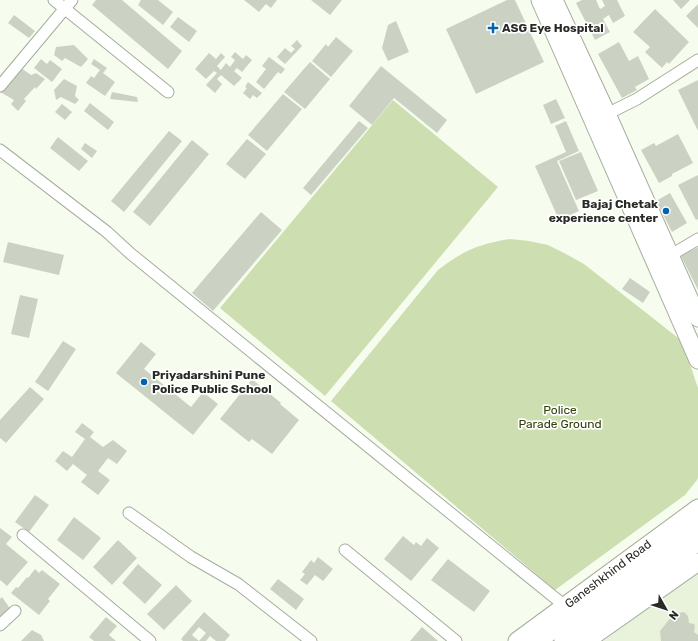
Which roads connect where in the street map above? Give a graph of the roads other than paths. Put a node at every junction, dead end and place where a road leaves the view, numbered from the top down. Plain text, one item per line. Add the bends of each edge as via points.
1 (54, 0) edge
2 (72, 0) edge
3 (540, 0) edge
4 (554, 0) edge
5 (65, 9) junction
6 (698, 60) edge
7 (0, 86) edge
8 (168, 92) dead end
9 (607, 114) junction
10 (0, 150) edge
11 (698, 239) edge
12 (671, 255) junction
13 (698, 318) edge
14 (698, 360) edge
15 (698, 508) edge
16 (129, 513) dead end
17 (698, 524) edge
18 (23, 535) dead end
19 (698, 542) edge
20 (345, 550) dead end
21 (698, 562) edge
22 (564, 606) junction
23 (15, 611) dead end
24 (0, 625) edge
25 (150, 641) edge
26 (311, 641) edge
27 (456, 641) edge
28 (518, 641) edge
29 (538, 641) edge
30 (563, 641) edge
31 (586, 641) edge

1 - 5 street
2 - 5 street
3 - 14 main road
4 - 9 main road
5 - 7 street
5 - 8 street
6 - 9 street via 637,99
9 - 12 main road
10 - 22 street via 107,232
11 - 12 street
12 - 13 main road
15 - 22 main road, Ganeshkhind Road
16 - 26 street via 191,557 238,584
17 - 29 main road
18 - 25 street
19 - 30 main road
20 - 27 street
21 - 31 main road
22 - 28 main road, Ganeshkhind Road
23 - 24 street

